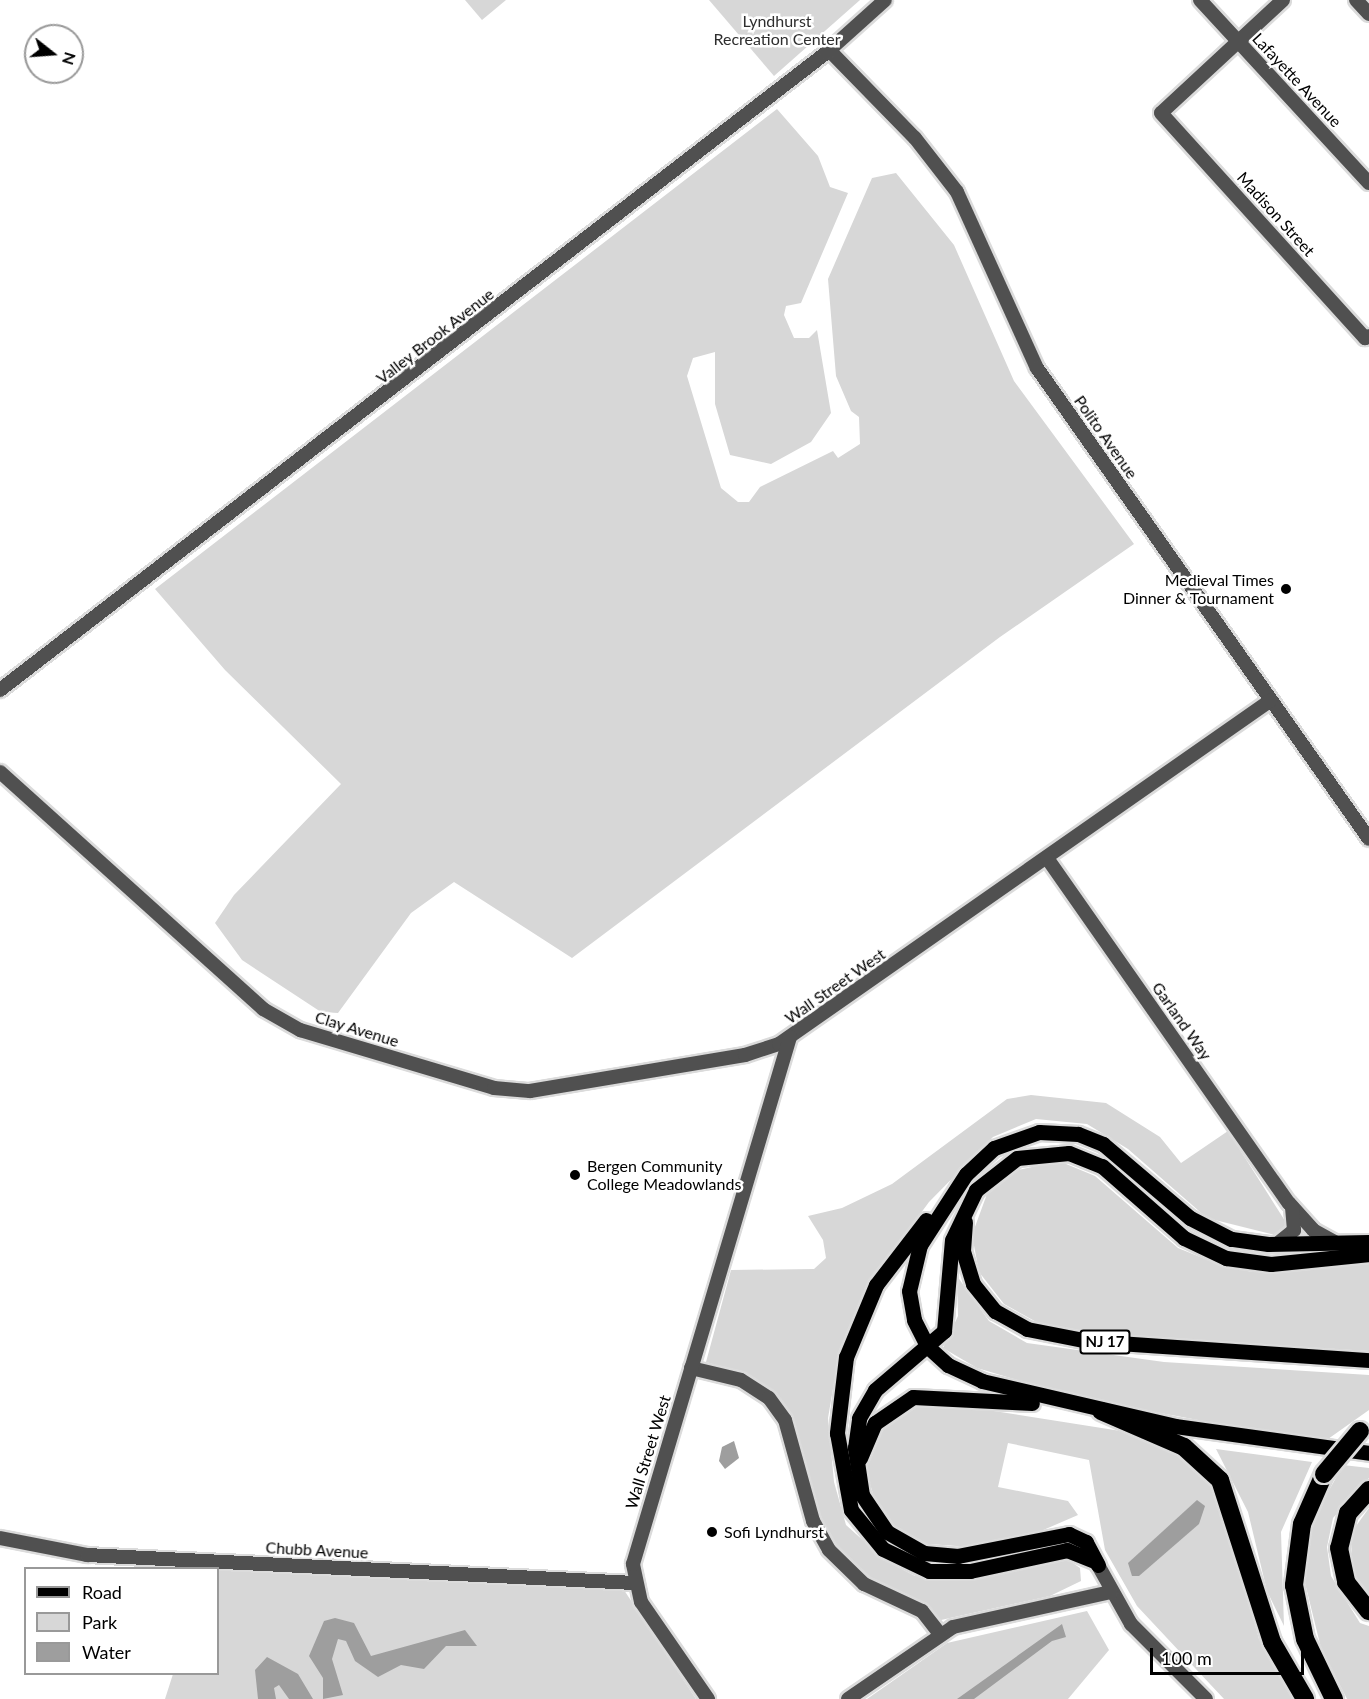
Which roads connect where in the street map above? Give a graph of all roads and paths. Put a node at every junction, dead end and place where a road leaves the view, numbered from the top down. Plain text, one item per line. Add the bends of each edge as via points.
1 (885, 0) edge
2 (1200, 0) edge
3 (1283, 0) edge
4 (1356, 0) edge
5 (1369, 14) edge
6 (1238, 41) junction
7 (829, 51) junction
8 (1369, 183) edge
9 (1367, 337) edge
10 (0, 690) edge
11 (1271, 700) junction
12 (0, 772) edge
13 (1369, 838) edge
14 (1047, 858) junction
15 (790, 1037) junction
16 (988, 1178) junction
17 (954, 1189) junction
18 (1289, 1203) junction
19 (1335, 1242) junction
20 (1369, 1242) edge
21 (1277, 1244) junction
22 (1369, 1254) edge
23 (928, 1347) junction
24 (1369, 1360) edge
25 (691, 1368) junction
26 (1092, 1409) junction
27 (1365, 1427) edge
28 (1369, 1453) edge
29 (860, 1488) junction
30 (1369, 1490) edge
31 (0, 1538) edge
32 (1098, 1565) junction
33 (633, 1583) junction
34 (1111, 1592) junction
35 (1369, 1611) edge
36 (940, 1634) junction
37 (708, 1699) edge
38 (848, 1699) edge
39 (1206, 1699) edge
40 (1305, 1699) edge
41 (1334, 1699) edge

1 - 7 street, Valley Brook Avenue
2 - 6 street, Lafayette Avenue
3 - 6 street
4 - 5 street
6 - 8 street, Lafayette Avenue
6 - 9 street, Madison Street via 1161,113
7 - 10 street, Valley Brook Avenue
7 - 11 street, Polito Avenue via 915,138 957,192 1037,368
11 - 13 street, Polito Avenue
11 - 14 street, Wall Street West
12 - 15 street, Clay Avenue via 243,994 300,1029 494,1088 520,1090 745,1054
14 - 15 street, Wall Street West
14 - 18 street, Garland Way
15 - 25 street, Wall Street West
16 - 22 main road, NJ 17 via 1025,1155 1069,1153 1102,1166 1177,1232 1217,1255 1263,1264
16 - 23 main road via 957,1223 949,1319
16 - 24 main road, NJ 17 via 966,1215 964,1260 983,1299 1018,1325 1089,1341
17 - 21 main road via 979,1160 1011,1139 1039,1132 1077,1134 1120,1155 1206,1229 1240,1241
17 - 23 main road via 910,1272 911,1310
17 - 32 main road via 882,1275 850,1343 837,1427 848,1503 875,1543 919,1568 960,1573 1072,1550
18 - 19 street, Garland Way via 1313,1230
18 - 21 street via 1296,1225
19 - 20 main road
19 - 21 main road
23 - 26 main road via 964,1375
23 - 29 main road via 881,1384 862,1411 855,1440
25 - 33 street, Wall Street West via 634,1558
25 - 36 street via 741,1380 775,1405 788,1429 813,1521 836,1567 873,1590 922,1611
26 - 28 main road via 1240,1437
26 - 29 main road via 941,1394 906,1400 868,1435 860,1458
26 - 40 highway via 1184,1447 1220,1480 1272,1642
27 - 41 highway, bridge via 1324,1474 1302,1524 1294,1585 1305,1639
29 - 32 main road via 882,1526 924,1553 958,1556 1069,1534 1086,1542
30 - 35 highway via 1348,1513 1338,1548 1346,1582
31 - 33 street, Chubb Avenue via 87,1554
32 - 34 street
33 - 37 street
34 - 36 street via 968,1623
34 - 39 street via 1148,1644
36 - 38 street

